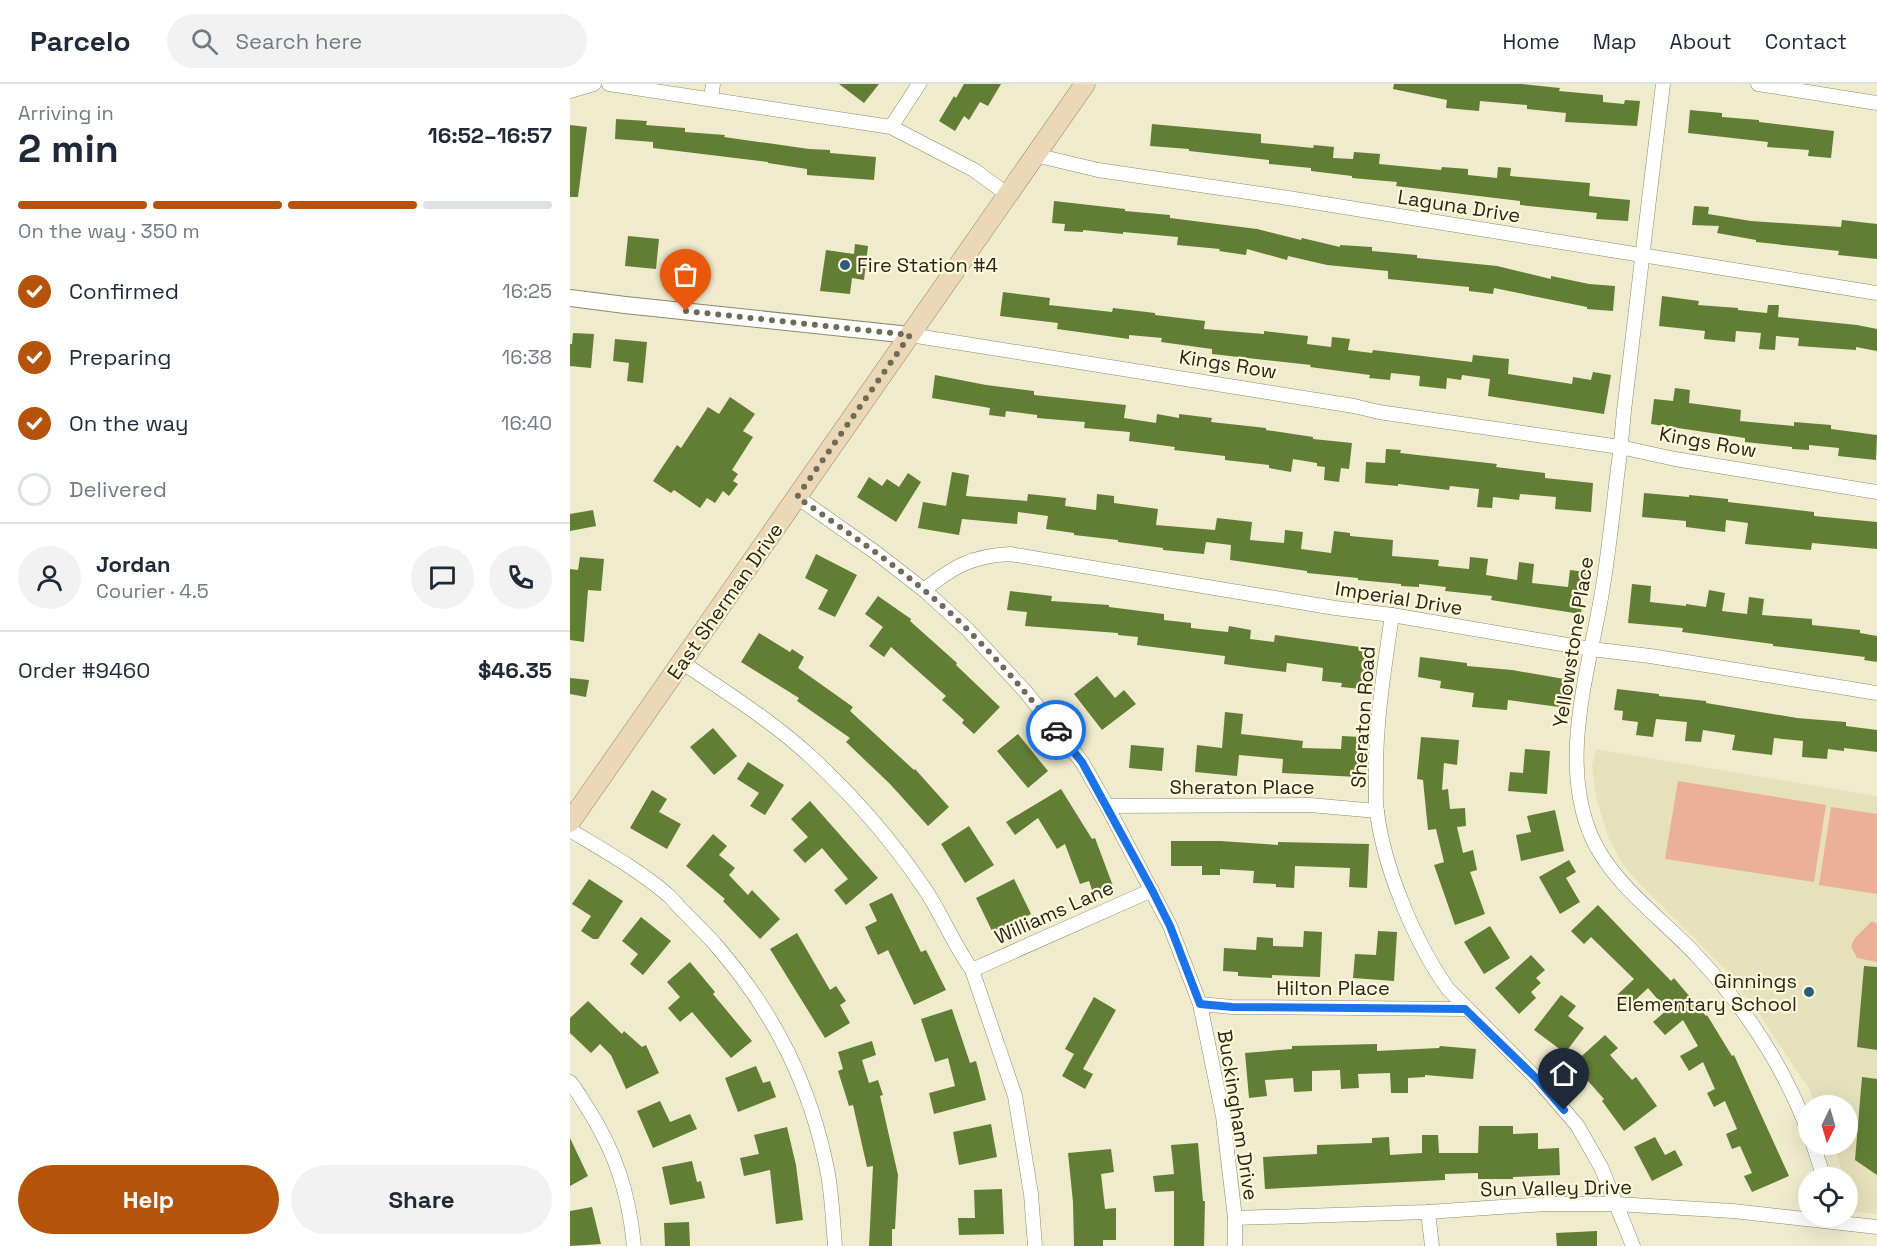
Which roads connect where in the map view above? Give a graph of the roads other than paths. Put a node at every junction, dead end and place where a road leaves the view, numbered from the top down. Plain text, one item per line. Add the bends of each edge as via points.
1 (594, 84) edge
2 (609, 84) edge
3 (713, 84) edge
4 (919, 84) edge
5 (1085, 84) edge
6 (1663, 84) edge
7 (1758, 84) edge
8 (570, 91) edge
9 (711, 99) junction
10 (1877, 103) edge
11 (891, 126) junction
12 (1035, 155) junction
13 (1007, 194) junction
14 (1643, 254) junction
15 (1877, 293) edge
16 (570, 298) edge
17 (910, 335) junction
18 (1620, 447) junction
19 (1877, 492) edge
20 (797, 497) junction
21 (924, 590) junction
22 (1392, 615) junction
23 (1591, 649) junction
24 (683, 663) junction
25 (1877, 693) edge
26 (1107, 806) junction
27 (1377, 811) junction
28 (570, 822) edge
29 (570, 830) edge
30 (1152, 890) junction
31 (972, 970) junction
32 (1200, 1004) junction
33 (1465, 1009) junction
34 (570, 1082) edge
35 (1798, 1108) edge
36 (1616, 1203) junction
37 (1428, 1212) junction
38 (1798, 1217) edge
39 (1235, 1218) junction
40 (1858, 1224) edge
41 (1877, 1227) edge
42 (634, 1246) edge
43 (835, 1246) edge
44 (1035, 1246) edge
45 (1235, 1246) edge
46 (1432, 1246) edge
47 (1633, 1246) edge

1 - 8 street
2 - 9 street
3 - 9 street
4 - 11 street
5 - 12 main road, East Sherman Drive
6 - 14 street, Yellowstone Place
7 - 10 street
9 - 11 street
11 - 13 street via 974,170
12 - 13 main road, East Sherman Drive
12 - 14 street, Laguna Drive via 1108,172
13 - 17 main road, East Sherman Drive
14 - 15 street, Laguna Drive
14 - 18 street, Yellowstone Place
16 - 17 street, Kings Row
17 - 18 street, Kings Row
17 - 20 main road, East Sherman Drive
18 - 19 street, Kings Row
18 - 23 street, Yellowstone Place
20 - 21 street, Buckingham Drive
20 - 24 main road, East Sherman Drive
21 - 22 street, Imperial Drive via 953,568 991,555 1010,554
21 - 26 street, Buckingham Drive via 967,628 1025,691 1082,762
22 - 23 street, Imperial Drive
22 - 27 street, Sheraton Road via 1376,756
23 - 25 street, Imperial Drive
23 - 35 street, Yellowstone Place via 1575,764 1580,799 1592,837 1619,878 1730,994 1758,1031
24 - 28 main road, East Sherman Drive
24 - 31 street via 754,711 850,795 925,889
26 - 27 street, Sheraton Place via 1310,805
26 - 30 street, Buckingham Drive
27 - 33 street, Sheraton Road via 1386,856 1411,924 1437,975
29 - 43 street via 670,896 740,973 764,1008 790,1056 817,1126 828,1176
30 - 31 street, Williams Lane
30 - 32 street, Buckingham Drive
31 - 44 street via 1015,1096
32 - 33 street, Hilton Place
32 - 39 street, Buckingham Drive via 1223,1116
33 - 36 street, Sheraton Road via 1538,1080 1577,1125
34 - 42 street via 605,1136 628,1200
36 - 37 street, Sun Valley Drive
36 - 38 street, Sun Valley Drive
36 - 47 street, Sheraton Road
37 - 39 street, Sun Valley Drive
37 - 46 street
39 - 45 street, Buckingham Drive
40 - 41 street, Sun Valley Drive

